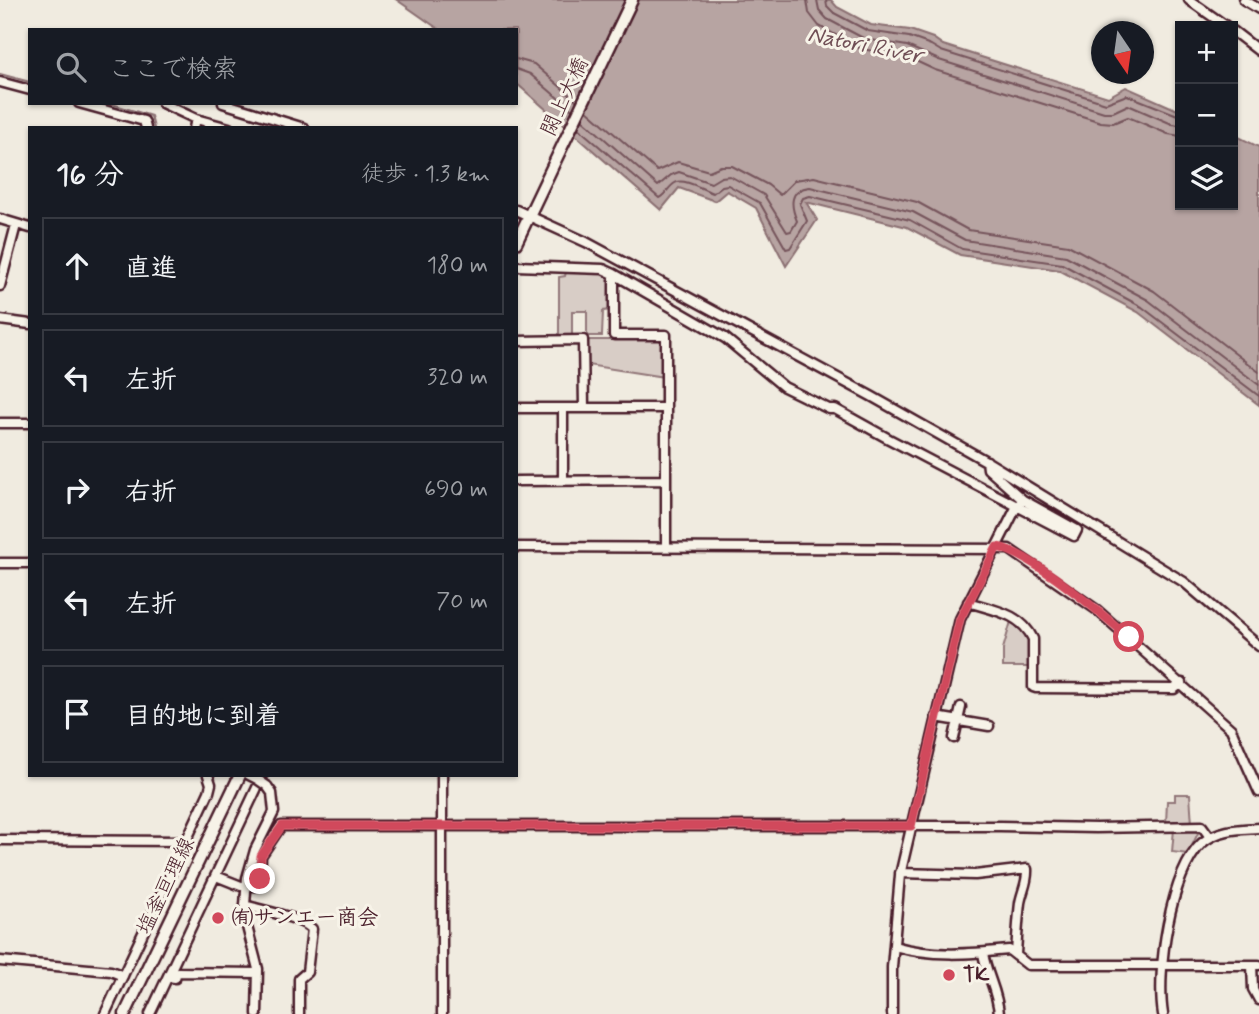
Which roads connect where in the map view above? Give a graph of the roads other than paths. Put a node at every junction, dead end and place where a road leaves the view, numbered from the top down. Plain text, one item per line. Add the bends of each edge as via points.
1 (632, 0) edge
2 (1189, 0) edge
3 (1244, 0) edge
4 (1259, 9) edge
5 (1219, 21) edge
6 (1238, 35) edge
7 (1259, 51) edge
8 (0, 82) edge
9 (28, 89) edge
10 (86, 105) edge
11 (165, 105) edge
12 (229, 105) edge
13 (195, 123) edge
14 (145, 126) edge
15 (215, 126) edge
16 (298, 126) edge
17 (518, 211) edge
18 (531, 214) junction
19 (0, 219) edge
20 (16, 225) junction
21 (28, 228) edge
22 (518, 239) edge
23 (518, 266) edge
24 (614, 274) junction
25 (0, 286) edge
26 (0, 320) edge
27 (28, 324) edge
28 (518, 341) edge
29 (518, 408) edge
30 (563, 408) junction
31 (584, 408) junction
32 (666, 408) junction
33 (0, 423) edge
34 (28, 423) edge
35 (987, 461) junction
36 (666, 480) junction
37 (518, 481) edge
38 (563, 481) junction
39 (1020, 503) junction
40 (518, 547) edge
41 (666, 547) junction
42 (997, 547) junction
43 (0, 563) edge
44 (28, 563) edge
45 (968, 602) junction
46 (1259, 646) edge
47 (1182, 683) junction
48 (961, 707) dead end
49 (936, 717) junction
50 (957, 720) junction
51 (989, 726) dead end
52 (954, 738) dead end
53 (209, 777) edge
54 (239, 777) edge
55 (256, 777) edge
56 (257, 777) edge
57 (442, 777) edge
58 (1259, 792) edge
59 (911, 826) junction
60 (442, 827) junction
61 (1259, 828) edge
62 (1210, 837) junction
63 (0, 840) edge
64 (186, 841) junction
65 (900, 873) junction
66 (216, 876) junction
67 (246, 887) junction
68 (244, 905) junction
69 (894, 946) junction
70 (983, 953) junction
71 (1016, 954) junction
72 (0, 961) edge
73 (1164, 965) junction
74 (1255, 965) edge
75 (258, 973) junction
76 (124, 976) junction
77 (168, 977) junction
78 (1259, 1000) edge
79 (105, 1014) edge
80 (125, 1014) edge
81 (150, 1014) edge
82 (257, 1014) edge
83 (299, 1014) edge
84 (442, 1014) edge
85 (892, 1014) edge
86 (999, 1014) edge
87 (1163, 1014) edge

1 - 18 main road, 閖上大橋
2 - 5 street
3 - 4 street
6 - 7 street
8 - 9 street
10 - 14 street via 144,121
11 - 13 street
12 - 16 street
13 - 15 street
17 - 18 street
18 - 22 main road
18 - 35 street
19 - 20 street
20 - 21 street
20 - 25 street
23 - 24 street via 603,269
24 - 32 street via 614,335 666,335
24 - 39 street via 725,338 784,387
26 - 27 street
28 - 31 street via 583,340
29 - 30 street
30 - 31 street
30 - 38 street
31 - 32 street
32 - 36 street
33 - 34 street
35 - 39 street via 988,469
35 - 46 street via 1184,582
36 - 38 street
36 - 41 street
37 - 38 street
39 - 39 street via 1077,530 1074,536
39 - 42 street
40 - 41 street
41 - 42 street
42 - 45 street
42 - 47 street via 1017,553 1097,610
43 - 44 street
45 - 47 street via 1012,615 1031,634 1033,687 1174,689
45 - 49 street
47 - 58 street via 1231,729
48 - 50 street
49 - 50 street
49 - 59 street
50 - 51 street
50 - 52 street
53 - 64 street via 209,792
54 - 80 main road, 塩釜亘理線
55 - 66 street
56 - 67 street, bridge via 272,793 274,812 255,850
57 - 60 street
59 - 60 street
59 - 62 street via 1202,826
59 - 65 street
60 - 67 street via 282,826 261,856 260,884
60 - 84 street
61 - 62 street via 1227,830
62 - 73 street via 1194,852 1177,891
63 - 64 street
64 - 76 street
65 - 69 street
65 - 71 street via 975,875 1027,869
66 - 67 street
66 - 77 street
67 - 68 street
68 - 75 street
68 - 83 street via 312,929 307,972 299,979
69 - 70 street via 940,954
69 - 85 street
70 - 71 street via 1009,950
70 - 86 street
71 - 73 street via 1028,965
72 - 76 street
73 - 74 street
73 - 87 street
74 - 78 street via 1253,989
75 - 77 street via 177,972 175,978
75 - 82 street
76 - 79 street
77 - 81 street

